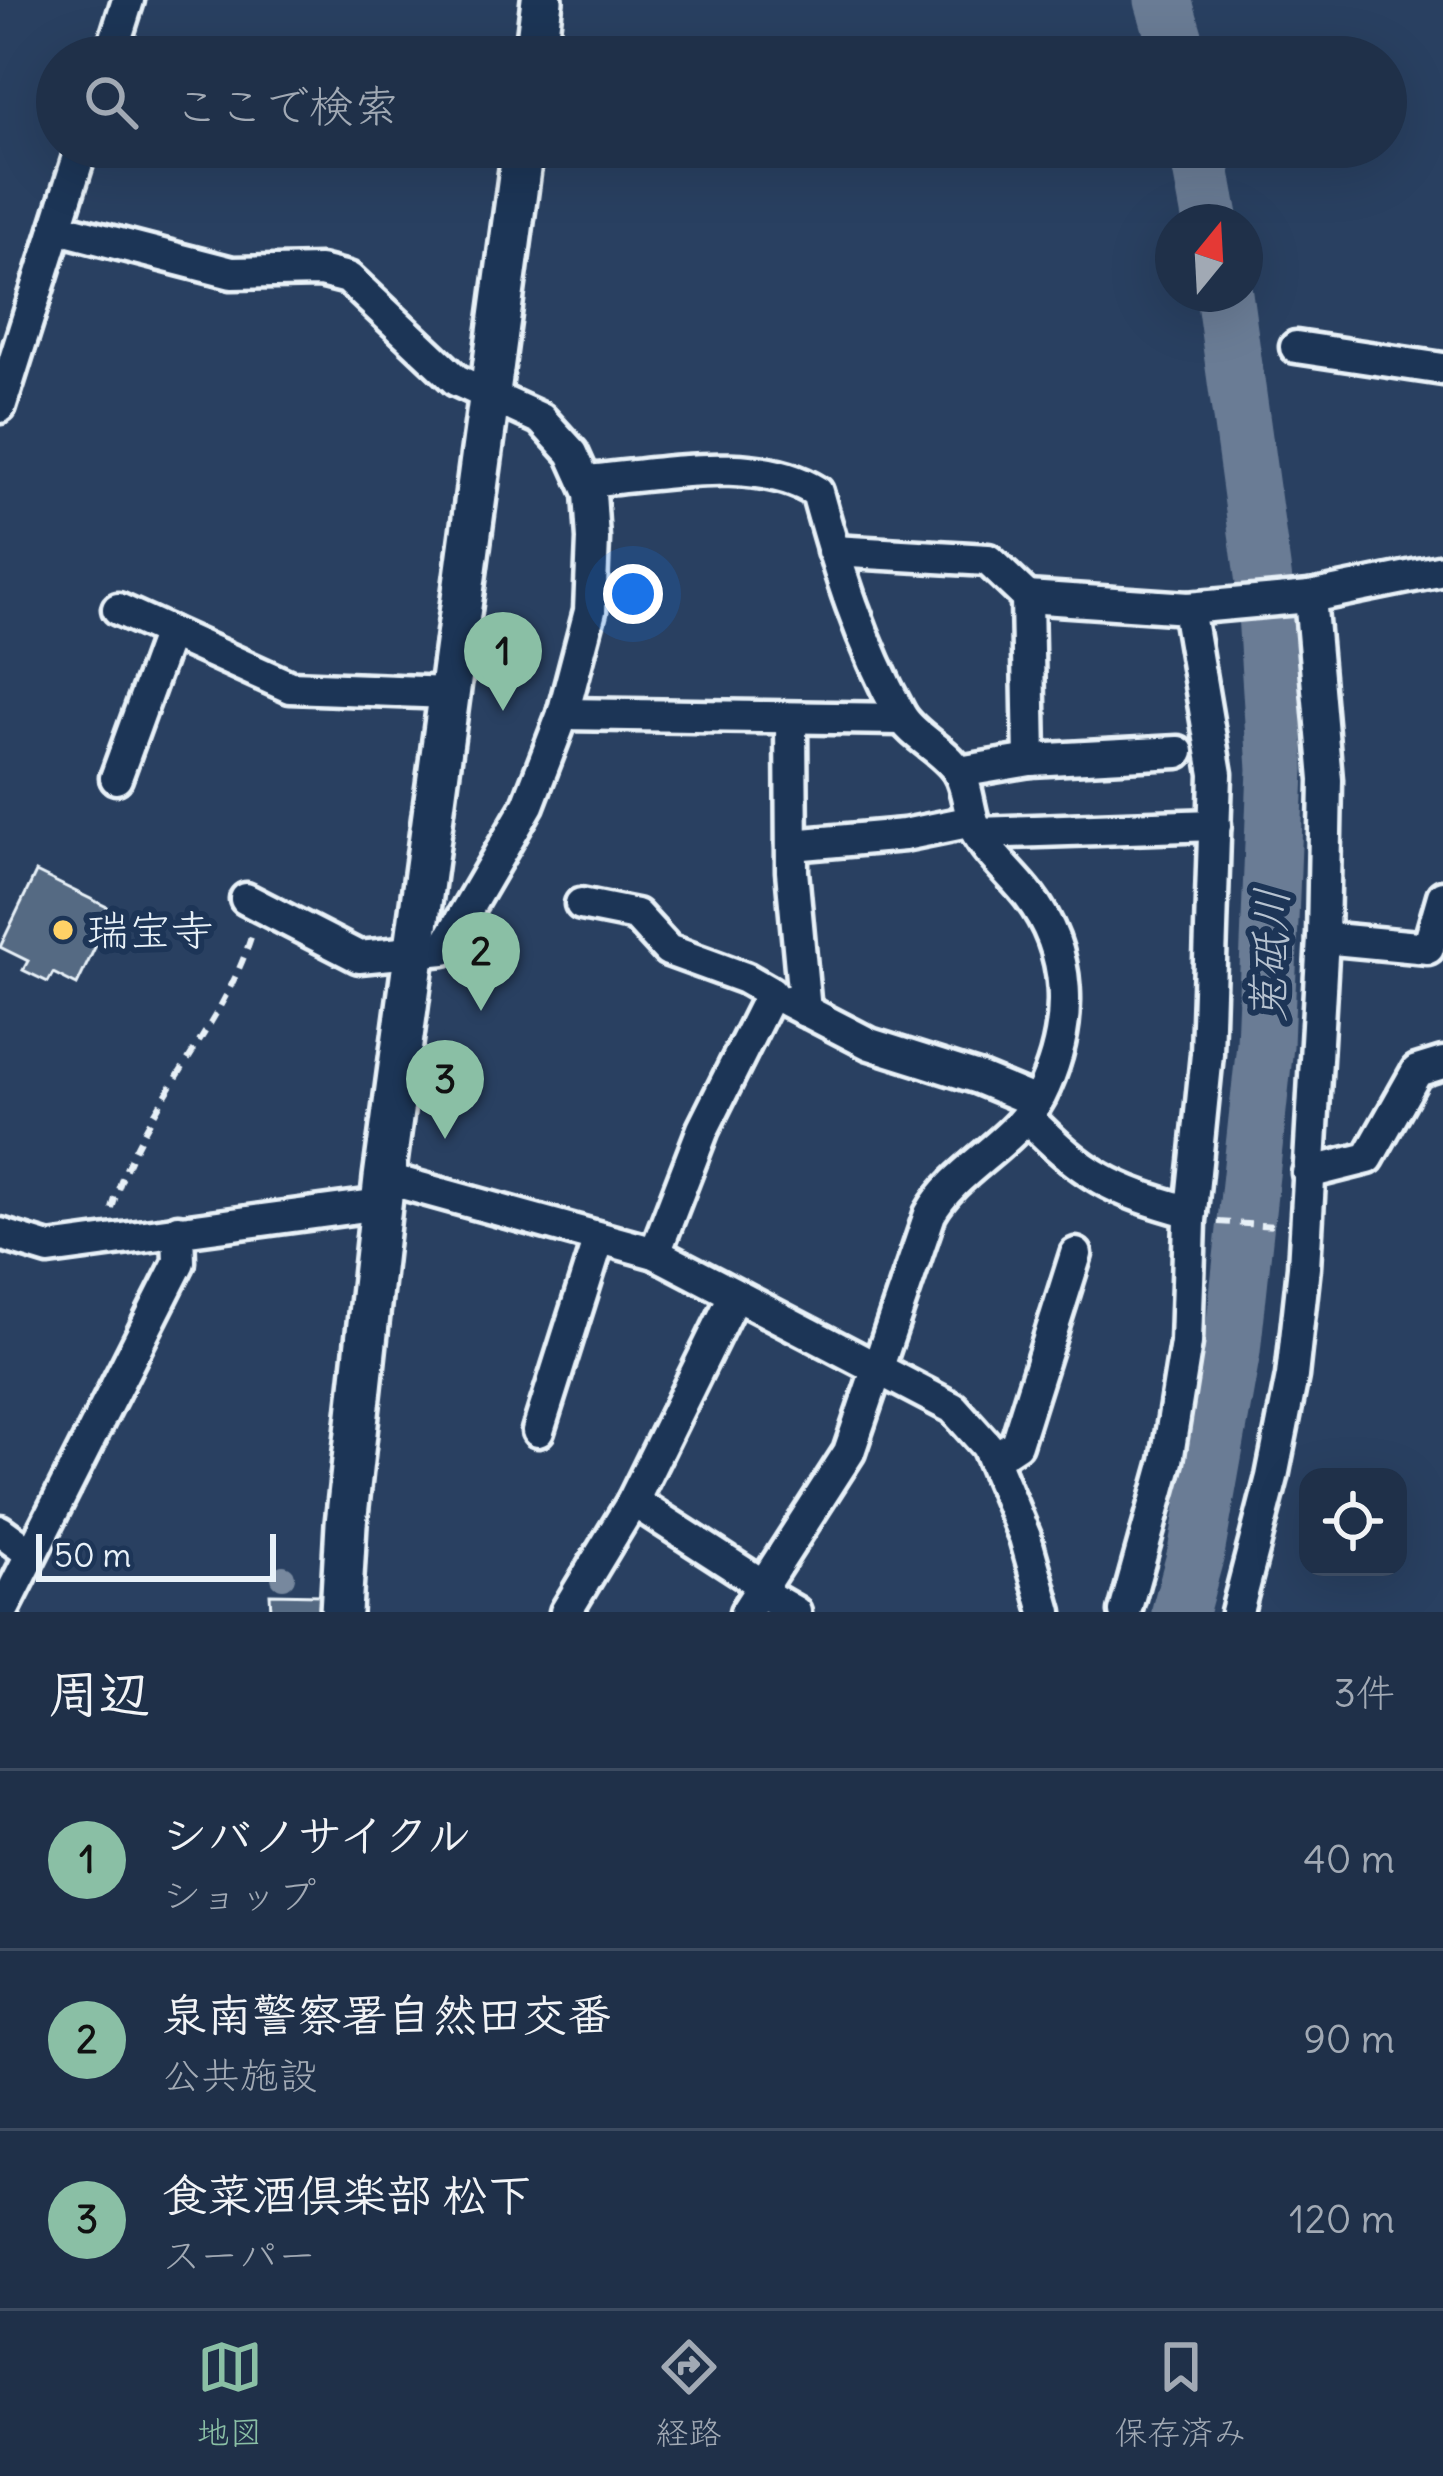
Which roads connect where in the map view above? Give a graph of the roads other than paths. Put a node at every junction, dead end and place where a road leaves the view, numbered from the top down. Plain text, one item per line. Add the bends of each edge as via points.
1 (128, 0) edge
2 (542, 0) edge
3 (117, 36) edge
4 (538, 36) edge
5 (76, 168) edge
6 (520, 168) edge
7 (58, 228) junction
8 (1296, 347) dead end
9 (1443, 369) edge
10 (489, 393) junction
11 (0, 407) edge
12 (585, 481) junction
13 (833, 550) junction
14 (1443, 570) edge
15 (1027, 597) junction
16 (1310, 597) junction
17 (1188, 608) junction
18 (118, 609) dead end
19 (169, 632) junction
20 (449, 693) junction
21 (562, 714) junction
22 (791, 718) junction
23 (902, 719) junction
24 (1178, 752) dead end
25 (1030, 760) junction
26 (958, 772) junction
27 (116, 778) dead end
28 (1215, 825) junction
29 (975, 827) junction
30 (792, 845) junction
31 (1443, 896) edge
32 (253, 904) road end
33 (581, 904) dead end
34 (1323, 938) junction
35 (414, 954) junction
36 (771, 993) junction
37 (805, 1011) junction
38 (1443, 1063) edge
39 (1031, 1109) junction
40 (1308, 1173) junction
41 (383, 1191) junction
42 (1191, 1216) junction
43 (178, 1230) junction
44 (0, 1234) edge
45 (599, 1238) junction
46 (655, 1253) junction
47 (1076, 1254) dead end
48 (734, 1296) junction
49 (878, 1367) junction
50 (538, 1431) dead end
51 (992, 1459) junction
52 (633, 1501) junction
53 (0, 1531) edge
54 (30, 1553) junction
55 (758, 1597) edge
56 (2, 1612) edge
57 (341, 1612) edge
58 (566, 1612) edge
59 (795, 1612) edge
60 (1046, 1612) edge
61 (1125, 1612) edge
62 (1237, 1612) edge

1 - 3 street
2 - 4 street
5 - 7 street
6 - 10 street
7 - 10 street via 232,273 347,278 456,380
7 - 11 street
8 - 9 street
10 - 12 street via 541,419
10 - 20 street
12 - 13 street via 752,469 796,478 817,492
12 - 21 street via 590,611
13 - 15 street via 988,560
13 - 23 street
14 - 16 street
15 - 17 street
15 - 25 street
16 - 17 street
16 - 34 street via 1326,780
17 - 28 street via 1216,774
18 - 19 street
19 - 20 street via 290,687
19 - 27 street
20 - 35 street
21 - 22 street
21 - 35 street via 528,805 444,949
22 - 23 street
22 - 30 street
23 - 26 street
24 - 25 street
25 - 26 street
26 - 29 street
28 - 29 street
28 - 42 street via 1207,1054
29 - 30 street
29 - 39 street via 1057,941 1066,993 1045,1087
30 - 37 street
31 - 34 street via 1428,948
32 - 35 street via 359,957
33 - 36 street via 636,915 668,950
34 - 40 street
35 - 41 street
36 - 37 street
36 - 46 street via 703,1129
37 - 39 street via 870,1044 979,1078
38 - 40 street via 1417,1071 1368,1158
39 - 42 street via 1070,1161 1127,1195
39 - 49 street via 942,1192
40 - 62 street via 1292,1376
41 - 43 street
41 - 45 street
41 - 57 street
42 - 61 street via 1186,1342 1167,1461
43 - 44 street via 50,1250
43 - 54 street via 179,1262
45 - 46 street
45 - 50 street
46 - 48 street
47 - 51 street via 1016,1444
48 - 49 street
48 - 52 street
49 - 51 street via 953,1408
49 - 55 street via 849,1452
51 - 60 street
52 - 55 street
52 - 58 street
53 - 54 street
54 - 56 street
55 - 59 street

